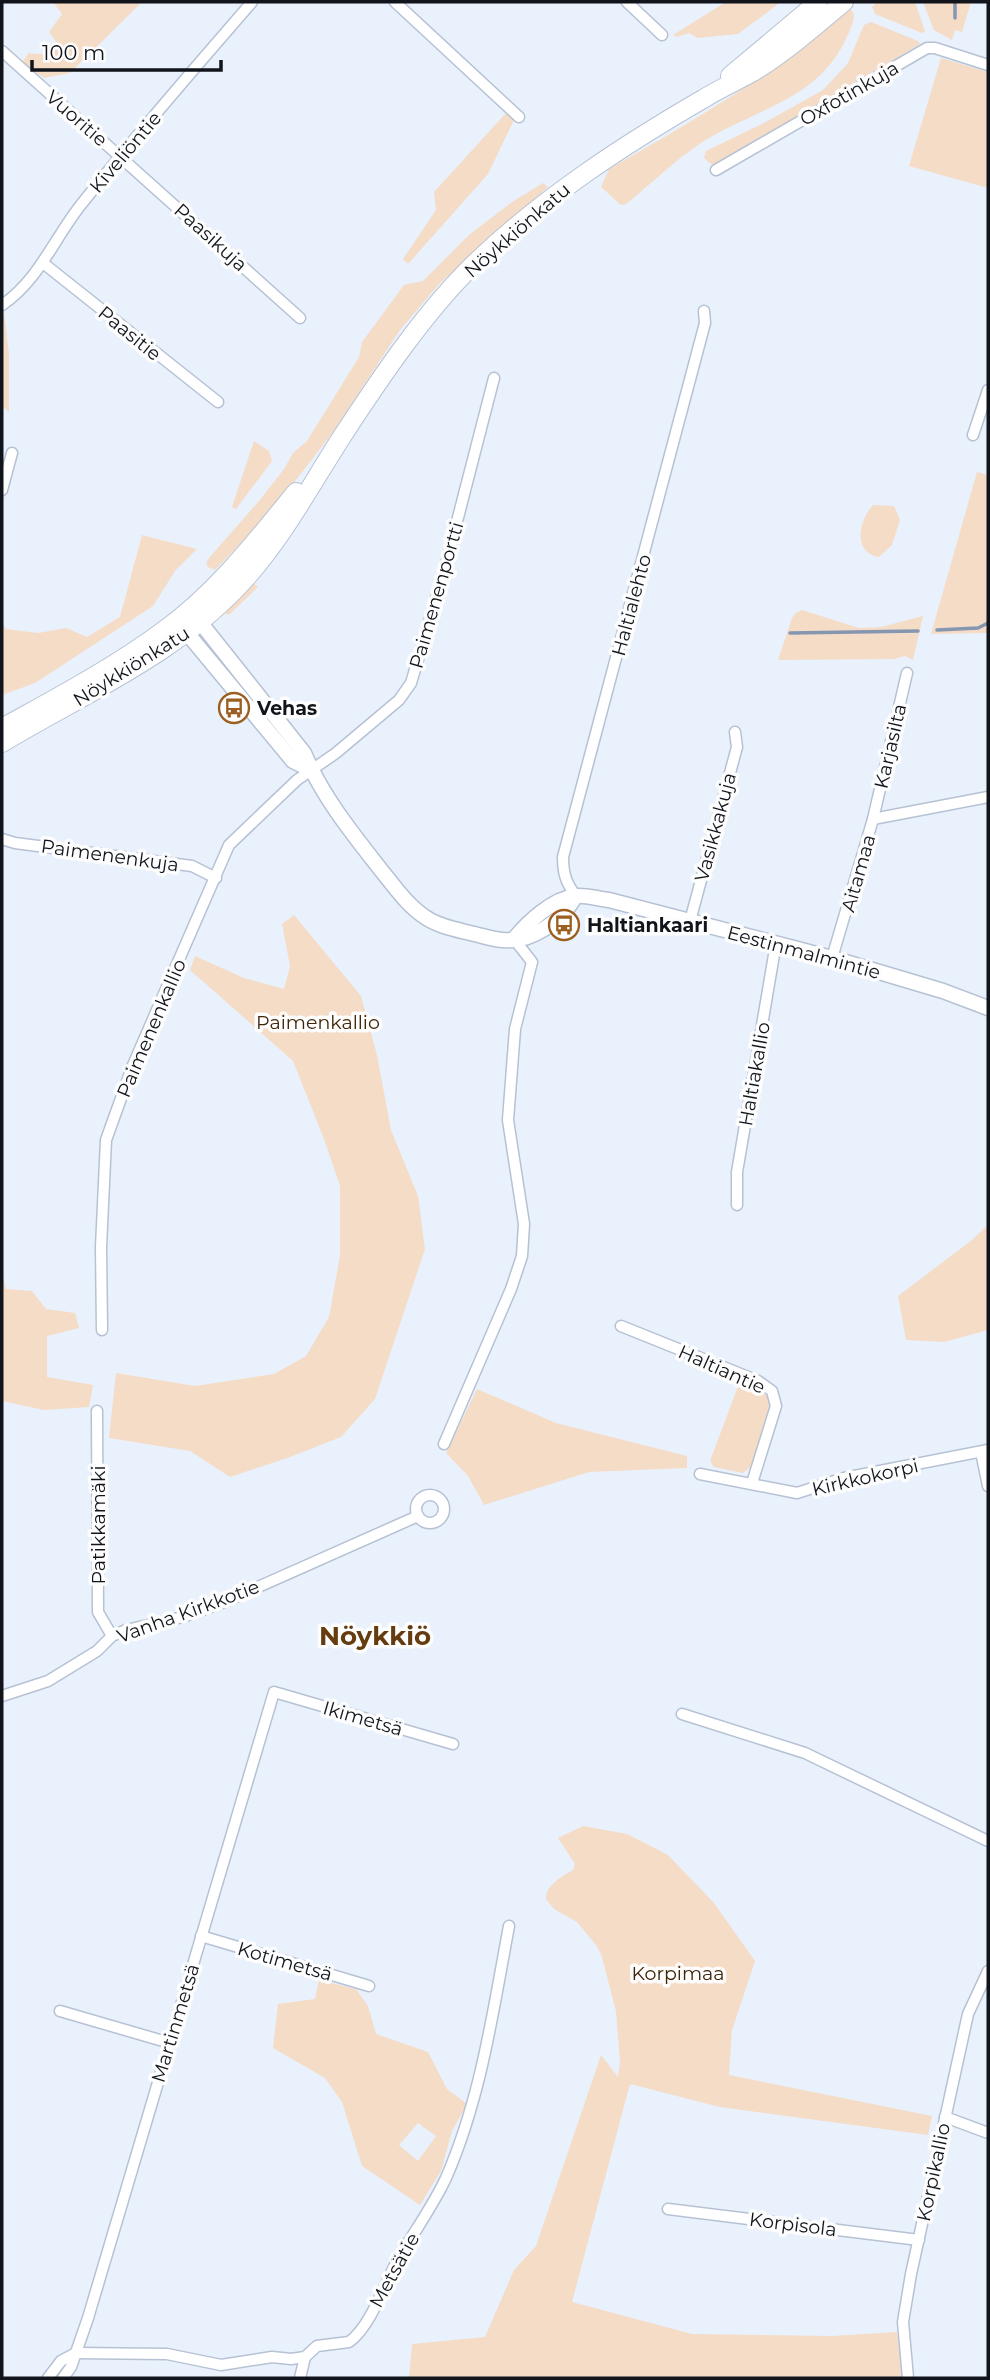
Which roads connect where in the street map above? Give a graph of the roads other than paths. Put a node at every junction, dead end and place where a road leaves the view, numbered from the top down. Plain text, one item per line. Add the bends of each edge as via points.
1 (252, 2) edge
2 (395, 2) edge
3 (626, 2) edge
4 (818, 2) edge
5 (844, 2) edge
6 (662, 35) dead end
7 (2, 51) edge
8 (988, 65) edge
9 (703, 98) junction
10 (519, 117) dead end
11 (121, 156) junction
12 (716, 170) dead end
13 (43, 263) junction
14 (2, 306) edge
15 (704, 311) dead end
16 (300, 318) dead end
17 (495, 378) dead end
18 (988, 390) edge
19 (218, 402) dead end
20 (973, 435) dead end
21 (12, 453) dead end
22 (2, 490) edge
23 (190, 623) junction
24 (907, 673) dead end
25 (2, 727) edge
26 (736, 732) dead end
27 (2, 743) edge
28 (311, 770) junction
29 (988, 797) edge
30 (873, 819) junction
31 (2, 839) edge
32 (216, 878) junction
33 (576, 896) junction
34 (690, 921) junction
35 (513, 939) junction
36 (776, 943) junction
37 (832, 958) junction
38 (988, 1008) edge
39 (737, 1205) dead end
40 (621, 1326) dead end
41 (102, 1330) dead end
42 (97, 1410) dead end
43 (444, 1444) dead end
44 (984, 1451) edge
45 (700, 1474) dead end
46 (752, 1483) junction
47 (988, 1486) edge
48 (418, 1516) dead end
49 (112, 1636) junction
50 (274, 1692) joint
51 (2, 1696) edge
52 (682, 1714) dead end
53 (453, 1744) dead end
54 (988, 1841) edge
55 (509, 1926) dead end
56 (201, 1936) junction
57 (988, 1970) edge
58 (369, 1986) dead end
59 (60, 2011) dead end
60 (170, 2043) junction
61 (944, 2117) junction
62 (988, 2133) edge
63 (668, 2209) dead end
64 (919, 2240) junction
65 (76, 2353) junction
66 (305, 2357) junction
67 (48, 2378) edge
68 (63, 2378) edge
69 (300, 2378) edge
70 (908, 2378) edge

1 - 11 street, Kiveliöntie
2 - 10 street
3 - 6 street
4 - 9 main road, Nöykkiönkatu
5 - 9 main road, Nöykkiönkatu via 755,70
7 - 11 street, Vuoritie
8 - 12 street, Oxfotinkuja via 927,48
9 - 23 main road, Nöykkiönkatu via 557,193 472,265 399,353 343,435 263,533 202,598
11 - 13 street, Kiveliöntie via 78,209
11 - 16 street, Paasikuja
13 - 14 street, Kiveliöntie
13 - 19 street, Paasitie
15 - 33 street, Haltialehto via 705,323 563,857 566,882
17 - 28 street, Paimenenportti via 411,682 376,720
18 - 20 street
21 - 22 street
23 - 25 main road, Nöykkiönkatu via 163,631
23 - 27 main road, Nöykkiönkatu via 173,644
23 - 28 street via 304,753
24 - 30 street, Karjasilta
26 - 34 street, Vasikkakuja via 737,747
28 - 32 street, Paimenenkallio via 237,836 225,852
28 - 35 street via 344,822 415,909 439,925
29 - 30 street, Aitamaa
30 - 37 street, Aitamaa
31 - 32 street, Paimenenkuja via 192,866
32 - 41 street, Paimenenkallio via 133,1065 106,1140
33 - 34 street, Eestinmalmintie
33 - 35 street via 567,912 534,936
34 - 36 street, Eestinmalmintie
35 - 43 street via 532,962 515,1029 508,1120 524,1224 522,1256
36 - 37 street, Eestinmalmintie
36 - 39 street, Haltiakallio via 737,1172
37 - 38 street, Eestinmalmintie
40 - 46 street, Haltiantie via 758,1381 772,1391 776,1406
42 - 49 street, Patikkamäki via 98,1612
44 - 46 street, Kirkkokorpi via 844,1478 797,1493
44 - 47 street
45 - 46 street, Kirkkokorpi
48 - 49 street, Vanha Kirkkotie via 222,1603
49 - 51 street, Vanha Kirkkotie via 97,1651 48,1681
50 - 53 street, Ikimetsä
50 - 56 street, Martinmetsä
52 - 54 street via 805,1753
55 - 66 street, Metsätie via 478,2087 445,2179 353,2339 317,2346
56 - 58 street, Kotimetsä
56 - 60 street, Martinmetsä
57 - 61 street, Korpikallio via 968,2014
59 - 60 street
60 - 65 street, Martinmetsä
61 - 62 street
61 - 64 street, Korpikallio
63 - 64 street, Korpisola
64 - 70 street, Korpikallio via 903,2322
65 - 66 street, Metsätie via 167,2354 222,2365
65 - 67 street via 61,2361
65 - 68 street, Martinmetsä
66 - 69 street

